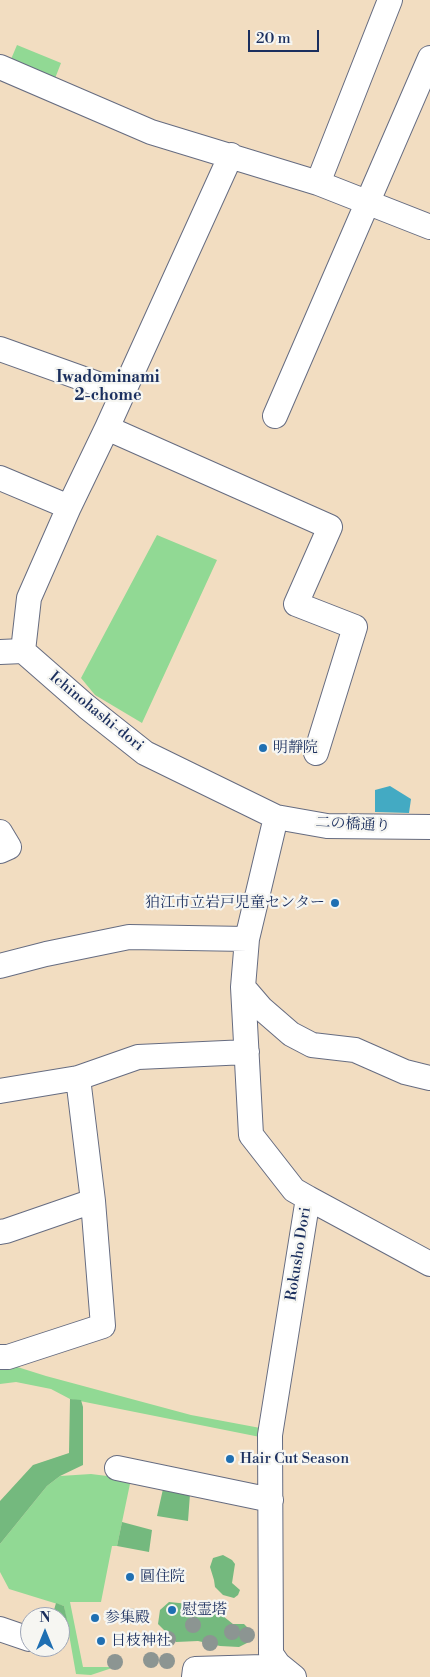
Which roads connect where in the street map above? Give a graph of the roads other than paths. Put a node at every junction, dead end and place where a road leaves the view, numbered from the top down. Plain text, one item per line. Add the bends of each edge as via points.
1 (390, 0) edge
2 (430, 58) edge
3 (0, 68) edge
4 (231, 155) junction
5 (318, 182) junction
6 (367, 203) junction
7 (430, 227) edge
8 (0, 349) edge
9 (123, 393) junction
10 (275, 416) dead end
11 (107, 428) junction
12 (0, 478) edge
13 (69, 507) junction
14 (23, 651) junction
15 (0, 652) edge
16 (316, 753) dead end
17 (276, 817) junction
18 (430, 827) edge
19 (248, 939) junction
20 (0, 966) edge
21 (243, 988) junction
22 (247, 1052) junction
23 (78, 1078) junction
24 (430, 1078) edge
25 (0, 1091) edge
26 (308, 1198) junction
27 (93, 1201) junction
28 (0, 1232) edge
29 (430, 1264) edge
30 (0, 1357) edge
31 (117, 1468) dead end
32 (270, 1500) junction
33 (0, 1629) edge
34 (20, 1636) edge
35 (286, 1670) edge
36 (194, 1677) edge

1 - 5 street
2 - 6 street
3 - 4 street via 151,132
4 - 5 street
4 - 9 street
5 - 6 street
6 - 7 street
6 - 10 street
8 - 9 street
9 - 11 street
11 - 13 street
11 - 16 street via 330,527 296,604 354,627
12 - 13 street
13 - 14 street via 29,598
14 - 15 street
14 - 17 street, Ichinohashi-dori via 145,753
17 - 18 street, 二の橋通り via 327,826
17 - 19 street, Rokusho Dori
19 - 20 street via 129,937
19 - 21 street, Rokusho Dori
21 - 22 street, Rokusho Dori
21 - 24 street via 291,1034 312,1045 355,1050 406,1072
22 - 23 street via 138,1057
22 - 26 street, Rokusho Dori via 251,1135 294,1190
23 - 25 street
23 - 27 street
26 - 29 street
26 - 32 street, Rokusho Dori via 270,1435
27 - 28 street
27 - 30 street via 103,1326
31 - 32 street
32 - 35 street, Rokusho Dori via 271,1654
33 - 34 street
35 - 36 street via 263,1667 195,1669

